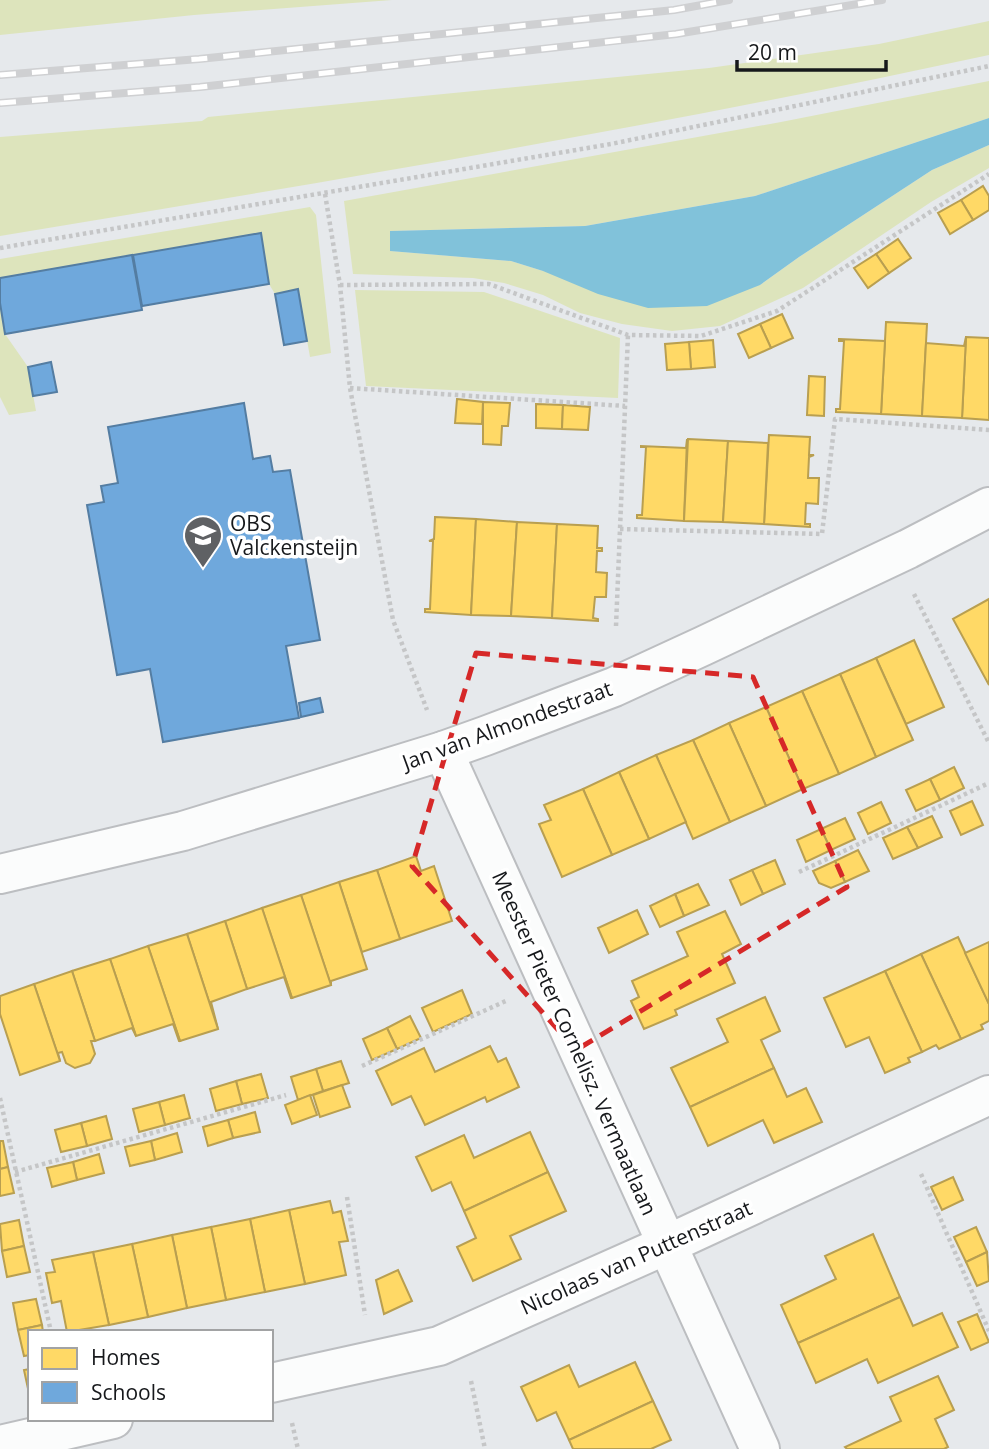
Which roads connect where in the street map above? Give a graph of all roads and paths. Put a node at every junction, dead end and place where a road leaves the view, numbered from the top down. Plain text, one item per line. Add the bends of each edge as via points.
1 (989, 66) edge
2 (989, 174) edge
3 (325, 194) junction
4 (0, 248) edge
5 (340, 285) junction
6 (628, 335) junction
7 (350, 388) junction
8 (625, 406) junction
9 (989, 429) edge
10 (989, 507) edge
11 (620, 529) junction
12 (894, 554) junction
13 (616, 626) dead end
14 (989, 743) edge
15 (443, 751) junction
16 (989, 783) edge
17 (799, 872) dead end
18 (0, 874) edge
19 (547, 982) junction
20 (362, 1066) dead end
21 (286, 1095) dead end
22 (989, 1095) edge
23 (0, 1098) edge
24 (903, 1134) junction
25 (15, 1172) junction
26 (347, 1197) dead end
27 (666, 1245) junction
28 (51, 1330) edge
29 (989, 1331) edge
30 (461, 1335) junction
31 (372, 1361) junction
32 (273, 1383) edge
33 (104, 1421) edge
34 (0, 1445) edge
35 (485, 1449) edge
36 (760, 1449) edge

1 - 3 path via 611,144
2 - 6 path via 777,311 701,336
3 - 4 path
3 - 5 path
5 - 6 path via 489,284
5 - 7 path
6 - 8 path
7 - 8 path
7 - 15 path via 393,620
8 - 11 path
9 - 11 path via 835,419 822,534
10 - 12 street, Jan van Almondestraat
11 - 13 path
12 - 14 path
12 - 15 street, Jan van Almondestraat via 614,687
15 - 18 street, Jan van Almondestraat via 183,831
15 - 19 street, Meester Pieter Cornelisz. Vermaatlaan
16 - 17 path
19 - 20 path
19 - 27 street, Meester Pieter Cornelisz. Vermaatlaan
21 - 25 path
22 - 24 street, Nicolaas van Puttenstraat
23 - 25 path
24 - 27 street, Nicolaas van Puttenstraat
24 - 29 path
25 - 28 path
26 - 31 path
27 - 30 street, Nicolaas van Puttenstraat
27 - 36 street, Meester Pieter Cornelisz. Vermaatlaan
30 - 31 street, Nicolaas van Puttenstraat via 439,1346
30 - 35 path
31 - 32 street, Nicolaas van Puttenstraat
33 - 34 street

